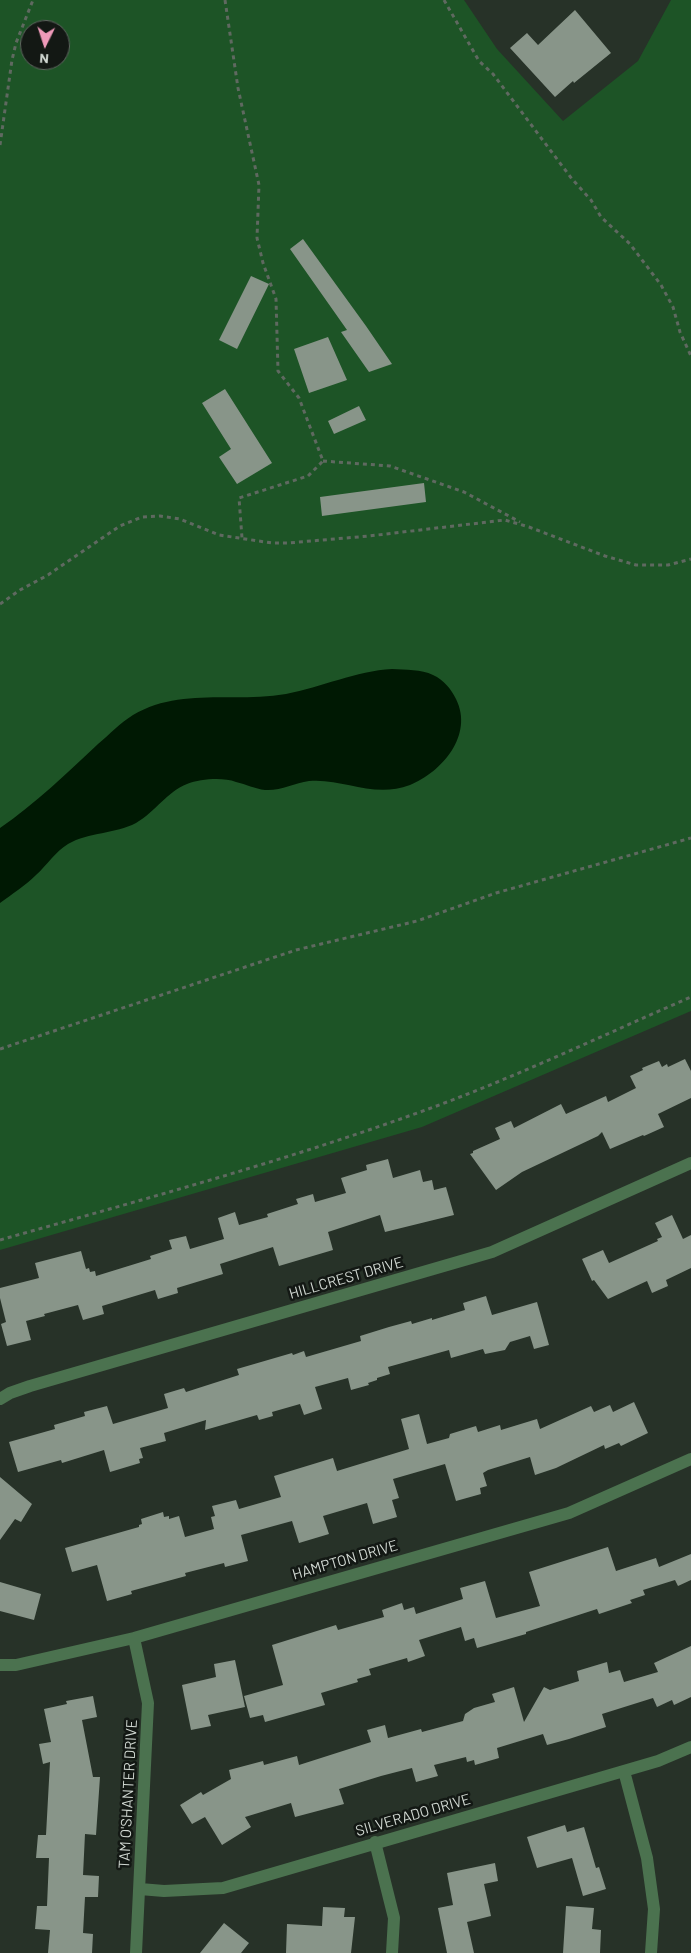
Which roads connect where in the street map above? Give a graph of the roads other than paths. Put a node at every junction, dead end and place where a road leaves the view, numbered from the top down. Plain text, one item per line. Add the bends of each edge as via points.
1 (691, 1163) edge
2 (0, 1398) edge
3 (691, 1459) edge
4 (134, 1638) junction
5 (0, 1665) edge
6 (691, 1747) edge
7 (624, 1771) junction
8 (375, 1842) junction
9 (140, 1889) junction
10 (136, 1953) edge
11 (392, 1953) edge
12 (651, 1953) edge

1 - 2 street, HILLCREST DRIVE via 492,1252 30,1386
3 - 4 street, HAMPTON DRIVE via 569,1513
4 - 5 street, HAMPTON DRIVE via 16,1665
4 - 9 street, TAM O'SHANTER DRIVE via 148,1703
6 - 7 street, SILVERADO DRIVE
7 - 8 street, SILVERADO DRIVE
7 - 12 street via 647,1858 654,1909
8 - 9 street, SILVERADO DRIVE via 223,1888
8 - 11 street via 394,1918
9 - 10 street, TAM O'SHANTER DRIVE

